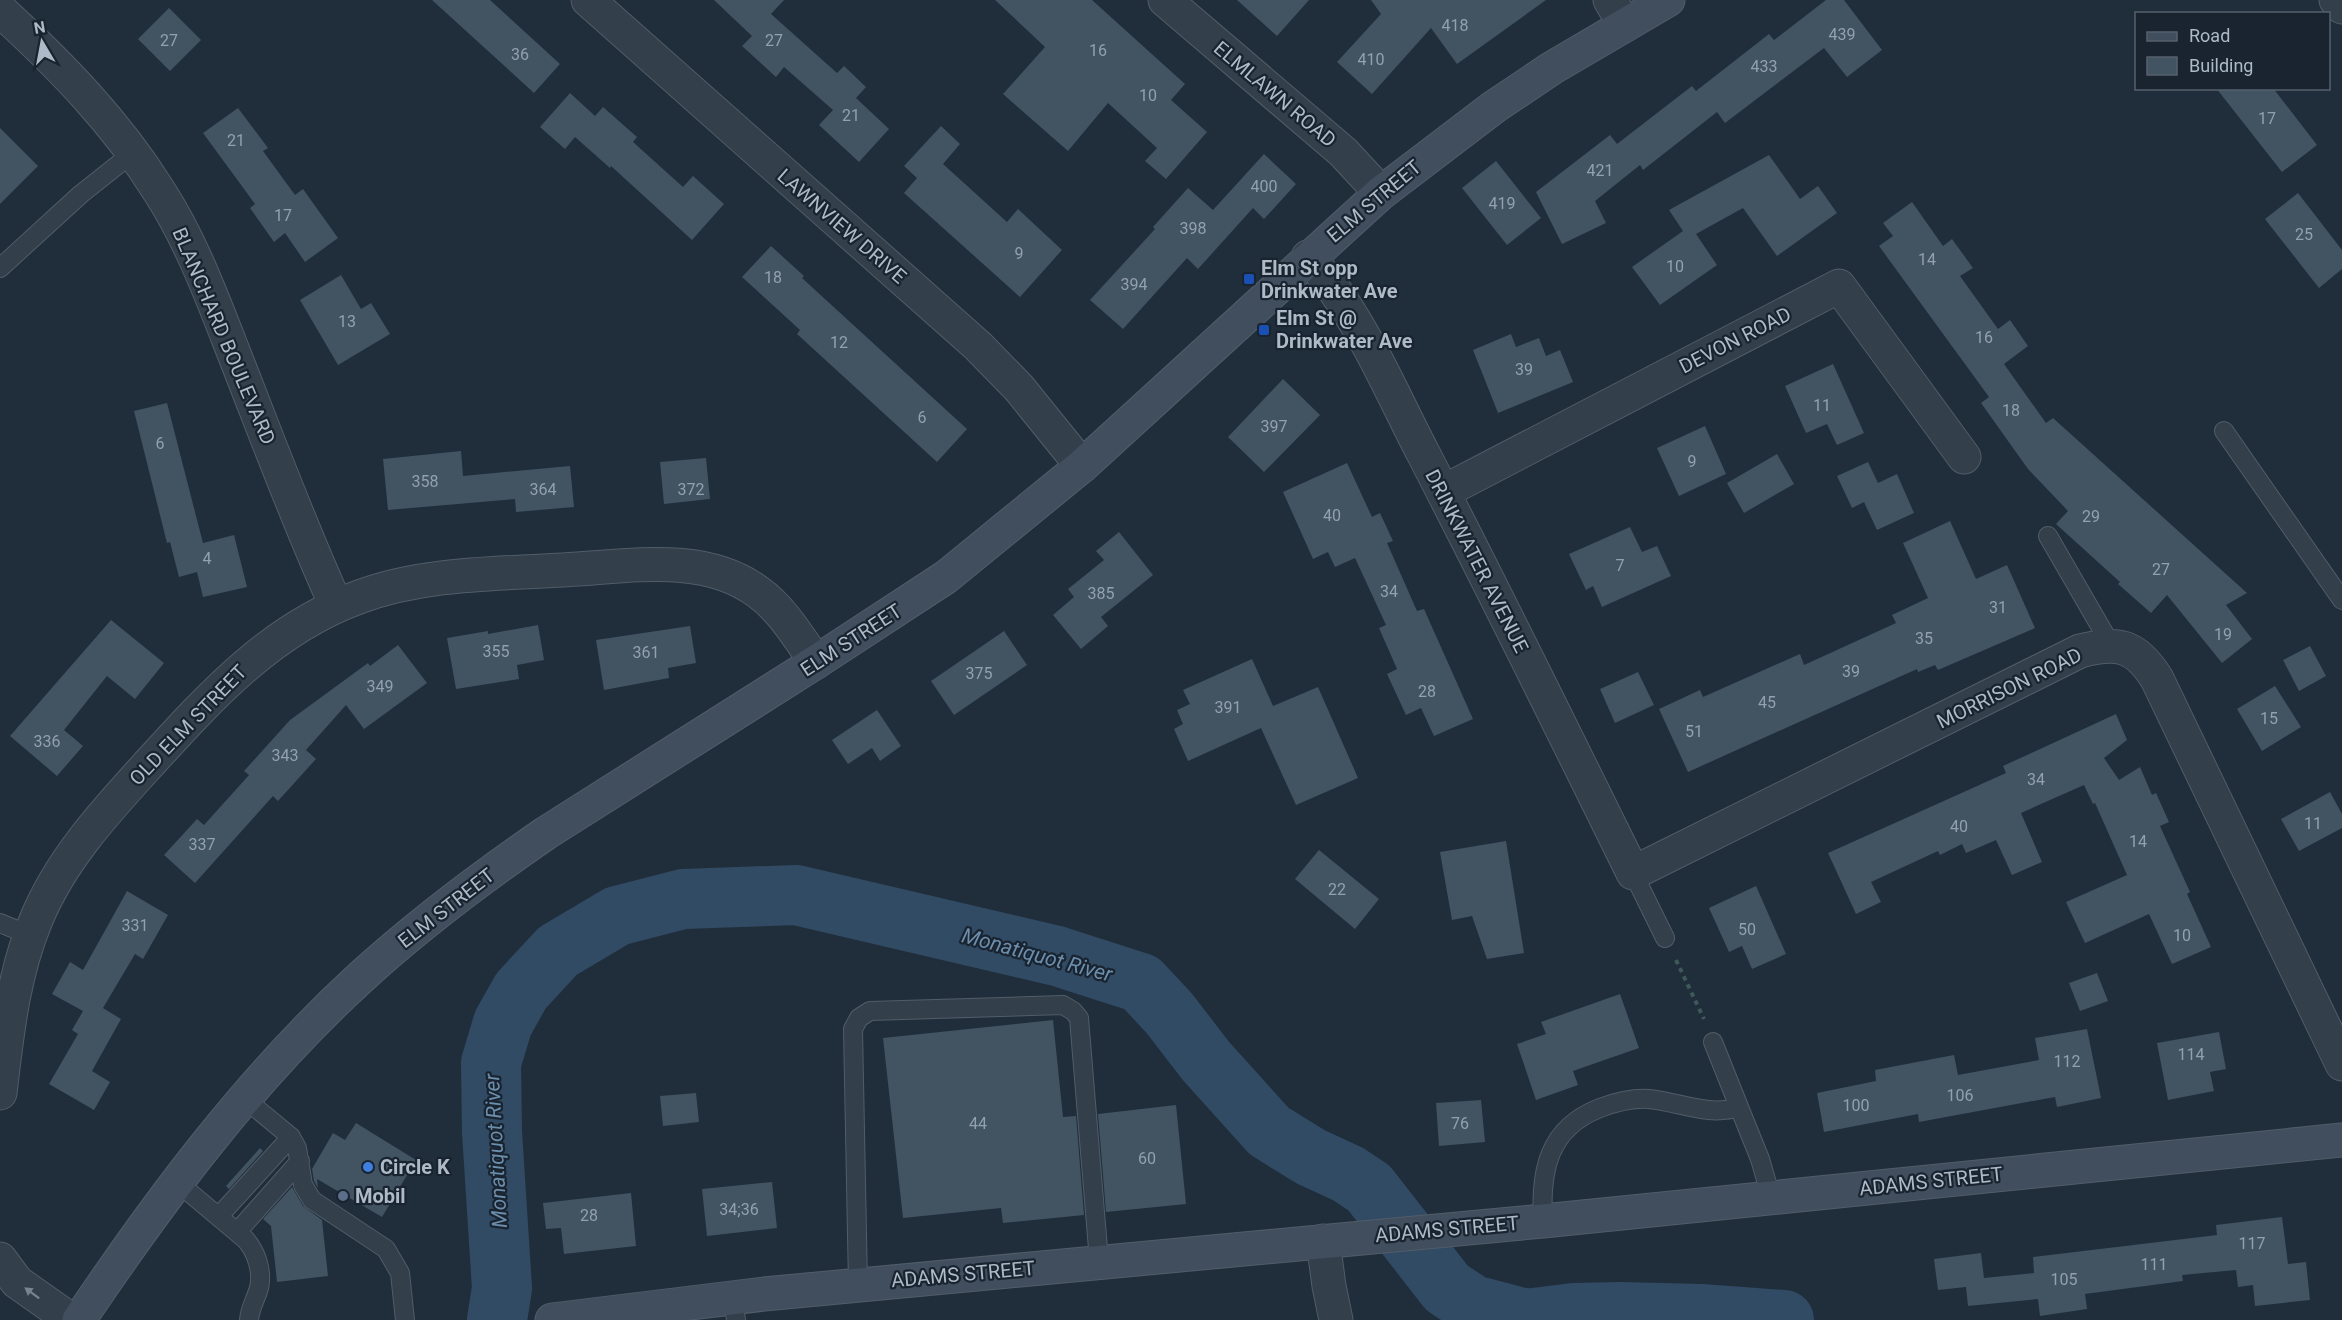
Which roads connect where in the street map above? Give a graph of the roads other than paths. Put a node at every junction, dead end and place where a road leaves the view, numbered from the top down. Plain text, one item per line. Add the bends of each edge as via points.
1 (588, 0) edge
2 (1165, 0) edge
3 (1668, 0) edge
4 (2336, 0) edge
5 (2342, 8) edge
6 (0, 10) edge
7 (1617, 12) edge
8 (134, 152) junction
9 (1381, 193) junction
10 (1308, 257) junction
11 (0, 268) edge
12 (2224, 431) dead end
13 (1964, 457) dead end
14 (1082, 466) junction
15 (1443, 492) junction
16 (2048, 536) dead end
17 (2342, 600) edge
18 (336, 605) junction
19 (2111, 645) junction
20 (816, 662) junction
21 (1633, 873) junction
22 (15, 929) edge
23 (1665, 938) road end
24 (1713, 1042) road end
25 (2342, 1064) edge
26 (0, 1093) edge
27 (244, 1100) junction
28 (1739, 1107) junction
29 (291, 1137) junction
30 (2342, 1140) edge
31 (300, 1161) junction
32 (177, 1182) junction
33 (1771, 1197) junction
34 (219, 1216) junction
35 (1543, 1221) junction
36 (237, 1232) junction
37 (1323, 1241) junction
38 (0, 1259) edge
39 (1099, 1262) junction
40 (858, 1285) junction
41 (734, 1309) edge
42 (71, 1320) edge
43 (79, 1320) edge
44 (249, 1320) edge
45 (405, 1320) edge
46 (552, 1320) edge
47 (1336, 1320) edge

1 - 14 street, LAWNVIEW DRIVE via 978,346 1019,388
2 - 9 street, ELMLAWN ROAD via 1343,152
3 - 7 main road, ELM STREET
4 - 5 street
6 - 8 street, BLANCHARD BOULEVARD via 75,82
7 - 9 main road, ELM STREET via 1552,68
8 - 11 lane
8 - 18 street, BLANCHARD BOULEVARD via 161,192 189,246
9 - 10 main road, ELM STREET
10 - 14 main road, ELM STREET
10 - 15 street, DRINKWATER AVENUE via 1349,312
12 - 17 lane
13 - 15 street, DEVON ROAD via 1839,286
14 - 20 main road, ELM STREET via 946,577
15 - 21 street, DRINKWATER AVENUE
16 - 19 lane
18 - 20 street, OLD ELM STREET via 382,589 440,578 651,565 694,567 729,575 758,592 780,613
18 - 22 street, OLD ELM STREET via 271,645 205,702 88,832
19 - 21 street, MORRISON ROAD via 2080,651
19 - 25 street via 2139,655 2157,679
20 - 27 main road, ELM STREET via 546,833 480,881 361,976
21 - 23 lane
22 - 26 street, OLD ELM STREET via 15,988
24 - 28 lane
27 - 29 lane
27 - 32 main road, ELM STREET
28 - 33 lane
28 - 35 lane via 1699,1110 1664,1101 1631,1099 1572,1122 1545,1168
29 - 31 lane
29 - 34 lane
30 - 33 main road, ADAMS STREET
31 - 36 lane
31 - 45 lane via 303,1185 312,1200 386,1249 400,1273
32 - 34 lane
32 - 43 main road, ELM STREET
33 - 35 main road, ADAMS STREET
34 - 36 lane
35 - 37 main road, ADAMS STREET
36 - 44 lane via 254,1250 260,1280
37 - 39 main road, ADAMS STREET
37 - 47 street
42 -> 38 street via 17,1282
39 - 40 main road, ADAMS STREET
39 - 40 lane via 1079,1018 1073,1011 1063,1005 870,1011 859,1018 853,1029
40 - 41 main road, ADAMS STREET
41 - 46 main road, ADAMS STREET

